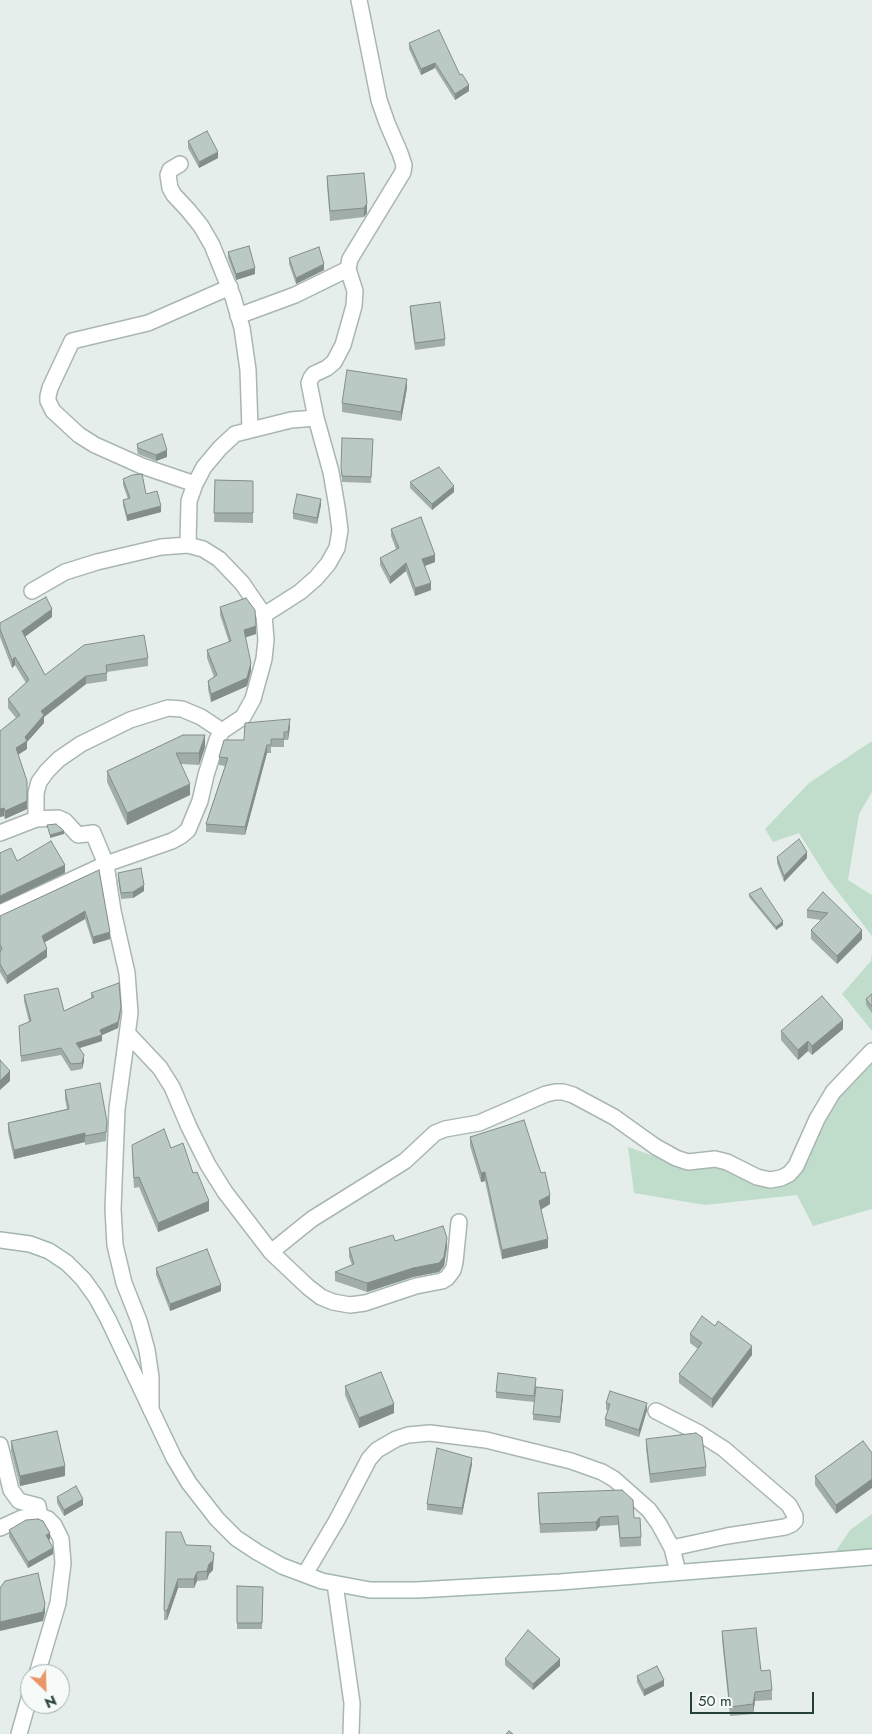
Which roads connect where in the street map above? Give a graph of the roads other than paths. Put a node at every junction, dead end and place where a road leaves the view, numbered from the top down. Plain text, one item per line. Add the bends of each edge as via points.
1 (359, 0) edge
2 (180, 164) dead end
3 (348, 269) junction
4 (230, 287) junction
5 (238, 316) junction
6 (316, 418) junction
7 (250, 430) junction
8 (195, 484) junction
9 (188, 545) junction
10 (32, 591) dead end
11 (264, 616) junction
12 (222, 732) junction
13 (36, 819) junction
14 (0, 833) edge
15 (106, 864) junction
16 (0, 913) edge
17 (128, 1034) junction
18 (872, 1051) edge
19 (459, 1222) dead end
20 (0, 1240) edge
21 (271, 1252) junction
22 (151, 1410) junction
23 (656, 1411) dead end
24 (0, 1445) edge
25 (40, 1516) junction
26 (0, 1528) edge
27 (672, 1548) junction
28 (872, 1557) edge
29 (678, 1572) junction
30 (304, 1574) junction
31 (335, 1584) junction
32 (40, 1664) edge
33 (25, 1714) edge
34 (19, 1734) edge
35 (351, 1734) edge

1 - 3 street via 379,100 404,165 398,183 350,259
2 - 4 street via 170,170 170,188 201,226
3 - 5 street via 295,295
3 - 6 street via 355,291 343,345 334,362 314,374 309,383
4 - 5 street
4 - 8 street via 148,322 72,341 48,396 52,411 94,445
5 - 7 street via 247,360
6 - 7 street via 291,420
6 - 11 street via 337,507 340,530 337,548 316,578
7 - 8 street via 235,434 220,448 204,466
8 - 9 street via 189,501
9 - 10 street via 161,547 96,562 65,572
9 - 11 street via 203,549 219,559 242,583
11 - 12 street via 264,658 253,698 243,717
12 - 13 street via 201,716 182,709 168,708 130,720 81,744 47,771 36,793
12 - 15 street via 188,830 172,841
13 - 14 street
13 - 15 street via 63,819 78,835 93,833
15 - 16 street
15 - 17 street via 129,988
17 - 21 street via 160,1068 208,1165
17 - 22 street via 117,1109 113,1209 115,1245 147,1350
18 - 21 street via 834,1092 817,1119 796,1166 781,1178 757,1177 715,1159 688,1162 676,1158 614,1117 563,1092 555,1092 479,1123 435,1133 405,1161 312,1219
19 - 21 street via 455,1262 447,1278 365,1303 350,1305 321,1297
20 - 22 street via 30,1244 49,1251 68,1263 83,1279 108,1319
22 - 30 street via 189,1483 217,1520 257,1552
23 - 27 street via 724,1449 782,1498 795,1516 795,1521 784,1527
24 - 25 street via 11,1490 19,1501 38,1506
25 - 26 street via 22,1518
25 - 32 street via 48,1519 58,1532 62,1552 58,1604
27 - 29 street
27 - 30 street via 649,1510 602,1472 486,1440 419,1434 408,1435 377,1450
28 - 29 street
29 - 31 street via 417,1590 370,1590
30 - 31 street
31 - 35 street via 352,1704
33 - 34 street

